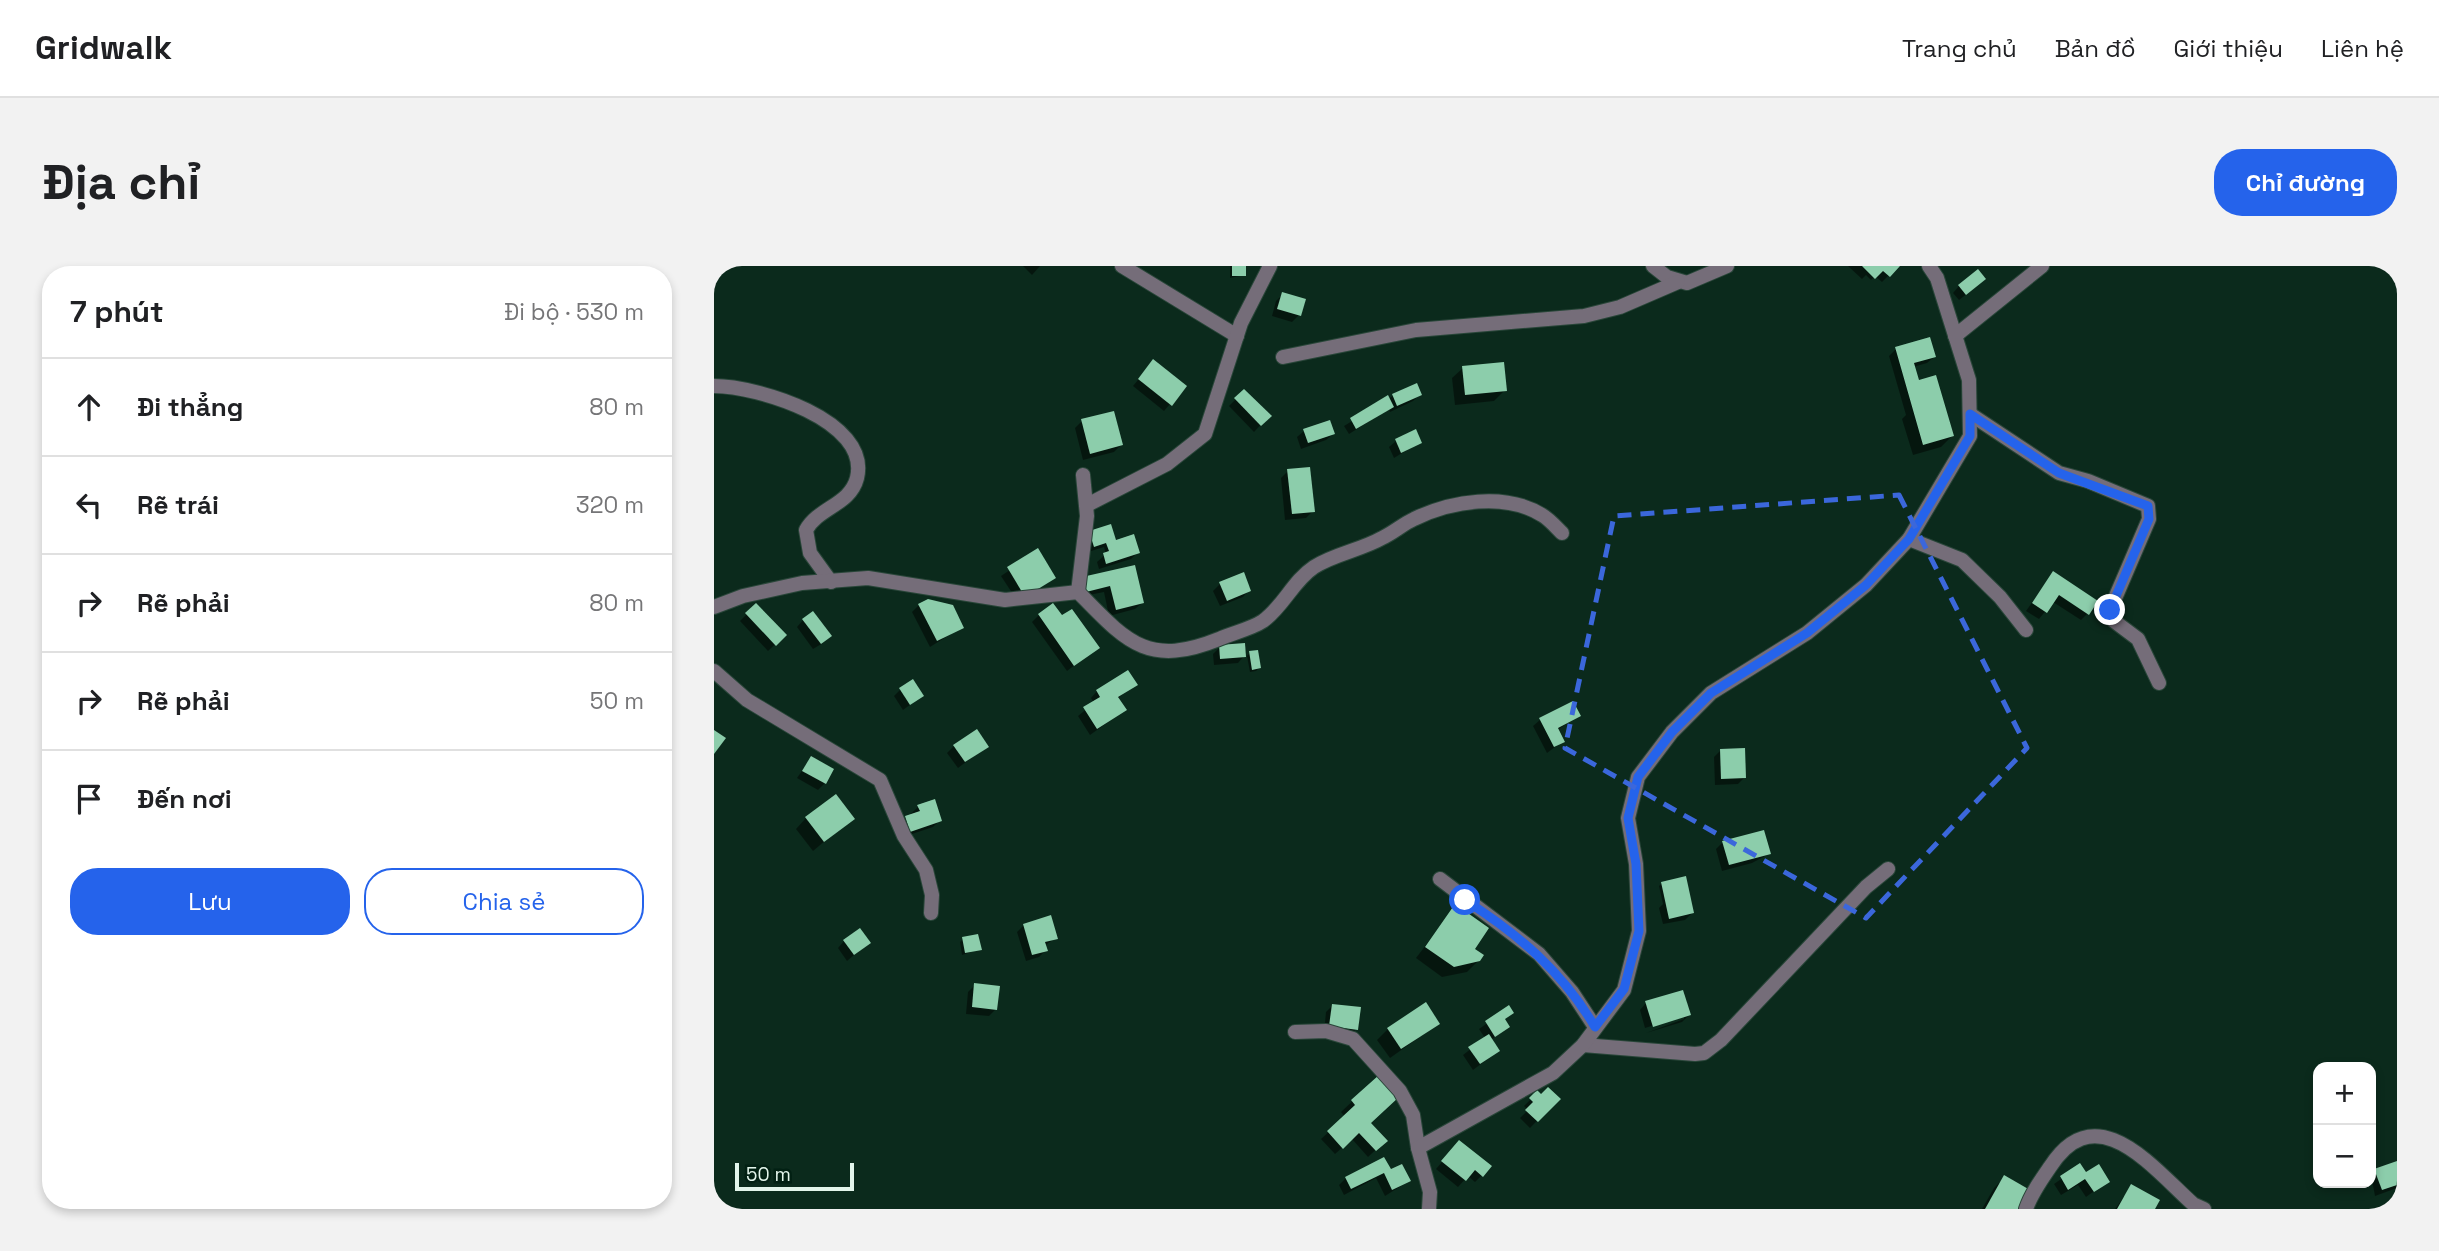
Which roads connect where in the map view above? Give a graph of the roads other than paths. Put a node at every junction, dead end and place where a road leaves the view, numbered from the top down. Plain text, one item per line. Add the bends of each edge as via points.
1 (1122, 266) edge
2 (1270, 266) edge
3 (1653, 266) edge
4 (1727, 266) edge
5 (1929, 266) edge
6 (2042, 266) edge
7 (1678, 282) junction
8 (1237, 336) junction
9 (1955, 336) junction
10 (1283, 356) dead end
11 (714, 386) edge
12 (1970, 414) junction
13 (1083, 475) dead end
14 (1087, 505) junction
15 (1562, 533) dead end
16 (1909, 539) junction
17 (831, 582) junction
18 (1078, 592) junction
19 (714, 607) edge
20 (2026, 630) dead end
21 (714, 671) edge
22 (2159, 682) dead end
23 (1888, 869) dead end
24 (1440, 879) dead end
25 (931, 913) dead end
26 (1595, 1027) junction
27 (1295, 1032) dead end
28 (1583, 1045) junction
29 (1418, 1148) junction
30 (1429, 1209) edge
31 (2026, 1209) edge
32 (2204, 1209) edge

1 - 8 street
2 - 8 street
3 - 7 street
4 - 7 street via 1703,279
5 - 9 street
6 - 9 street
7 - 10 street via 1620,307 1584,316 1416,330
8 - 14 street via 1205,434 1167,464
9 - 12 street via 1969,380
11 - 17 street via 785,400 826,423 854,449 858,463 850,492 818,514 806,530 810,553
12 - 16 street via 1970,436
12 - 22 street via 2059,473 2148,506 2149,519 2110,610 2114,621 2138,639
13 - 14 street
14 - 18 street
15 - 18 street via 1542,515 1522,507 1489,501 1439,508 1316,566 1263,621 1197,648 1170,653 1147,649 1116,631
16 - 20 street via 1962,560
16 - 26 street via 1866,585 1807,633 1711,693 1672,732 1638,777 1628,818 1636,864 1639,931 1624,989
17 - 18 street via 868,578 1005,600
17 - 19 street via 802,583
21 - 25 street via 747,700 880,780 904,836 926,870
23 - 28 street via 1704,1052
24 - 26 street via 1539,954 1573,992
26 - 28 street
27 - 29 street via 1326,1031 1353,1039 1400,1091 1413,1115
28 - 29 street via 1553,1073
29 - 30 street via 1430,1192
31 - 32 street via 2071,1141 2094,1135 2130,1148

